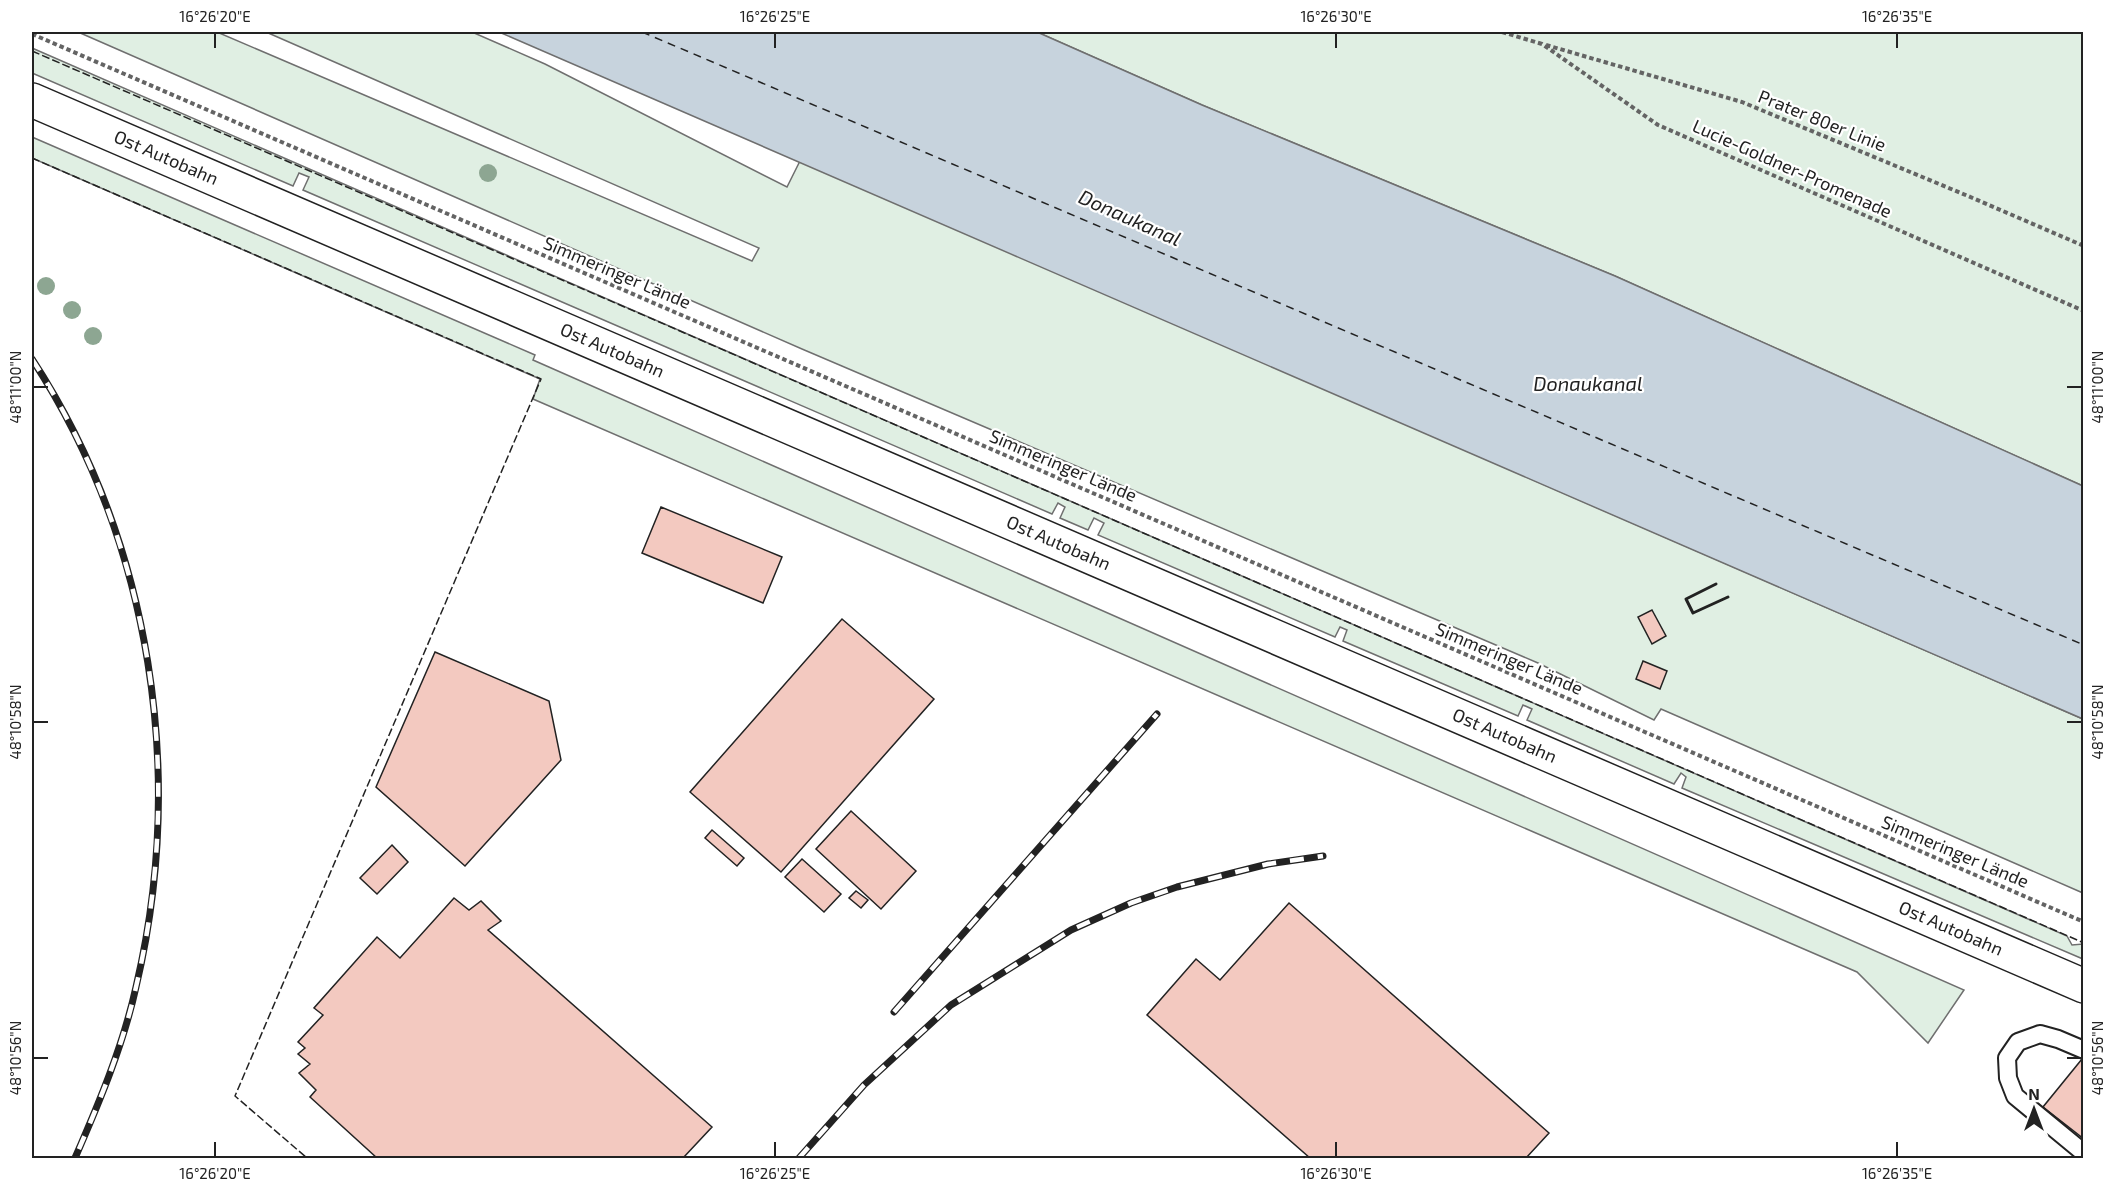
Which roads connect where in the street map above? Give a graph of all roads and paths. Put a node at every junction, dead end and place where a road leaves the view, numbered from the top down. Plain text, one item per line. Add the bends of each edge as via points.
1 (1502, 32) edge
2 (32, 34) edge
3 (1542, 44) junction
4 (32, 100) edge
5 (2084, 246) edge
6 (2084, 311) edge
7 (2084, 922) edge
8 (2084, 986) edge
9 (2084, 1050) edge
10 (2084, 1153) edge

1 - 3 path, Lucie-Goldner-Promenade
2 - 7 path, Simmeringer Lände
3 - 5 path, Prater 80er Linie via 1742,102
3 - 6 path, Lucie-Goldner-Promenade via 1658,125
4 - 8 highway, Ost Autobahn
9 - 10 lane via 2040,1034 2018,1042 2007,1058 2008,1078 2015,1096

